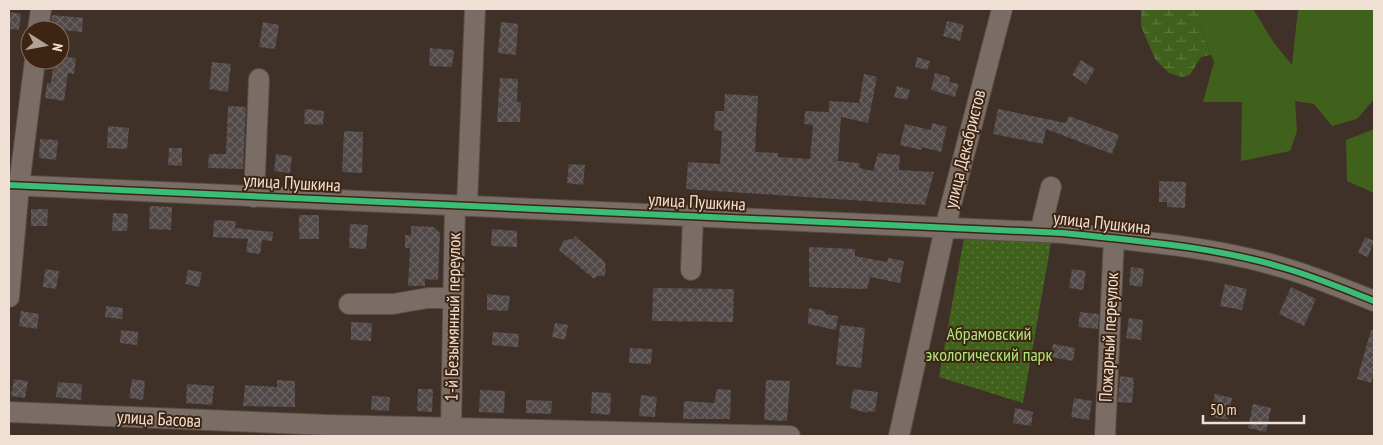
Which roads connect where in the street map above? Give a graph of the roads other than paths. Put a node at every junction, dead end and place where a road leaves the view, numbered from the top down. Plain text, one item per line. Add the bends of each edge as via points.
1 (475, 9) edge
2 (1002, 9) edge
3 (33, 70) edge
4 (260, 79) dead end
5 (14, 185) edge
6 (1050, 187) dead end
7 (254, 196) junction
8 (461, 206) junction
9 (693, 217) junction
10 (945, 228) junction
11 (1040, 232) junction
12 (1114, 238) junction
13 (691, 270) dead end
14 (9, 297) edge
15 (453, 298) junction
16 (1374, 301) edge
17 (350, 304) dead end
18 (9, 412) edge
19 (241, 429) edge
20 (451, 429) junction
21 (790, 436) edge
22 (899, 436) edge
23 (1104, 436) edge

1 - 8 street, 1-й Безымянный переулок
2 - 10 street, улица Декабристов
3 - 5 street
4 - 7 street
5 - 7 street, улица Пушкина
5 - 14 street
6 - 11 street
7 - 8 street, улица Пушкина
8 - 9 street, улица Пушкина
8 - 15 street, 1-й Безымянный переулок
9 - 10 street, улица Пушкина
9 - 13 street
10 - 11 street, улица Пушкина
10 - 22 street, улица Декабристов
11 - 12 street, улица Пушкина
12 - 16 street, улица Пушкина via 1197,249 1272,264
12 - 23 street, Пожарный переулок
15 - 17 street via 393,304
15 - 20 street, 1-й Безымянный переулок
18 - 19 street, улица Басова
19 - 20 street, улица Басова
20 - 21 street, улица Басова

